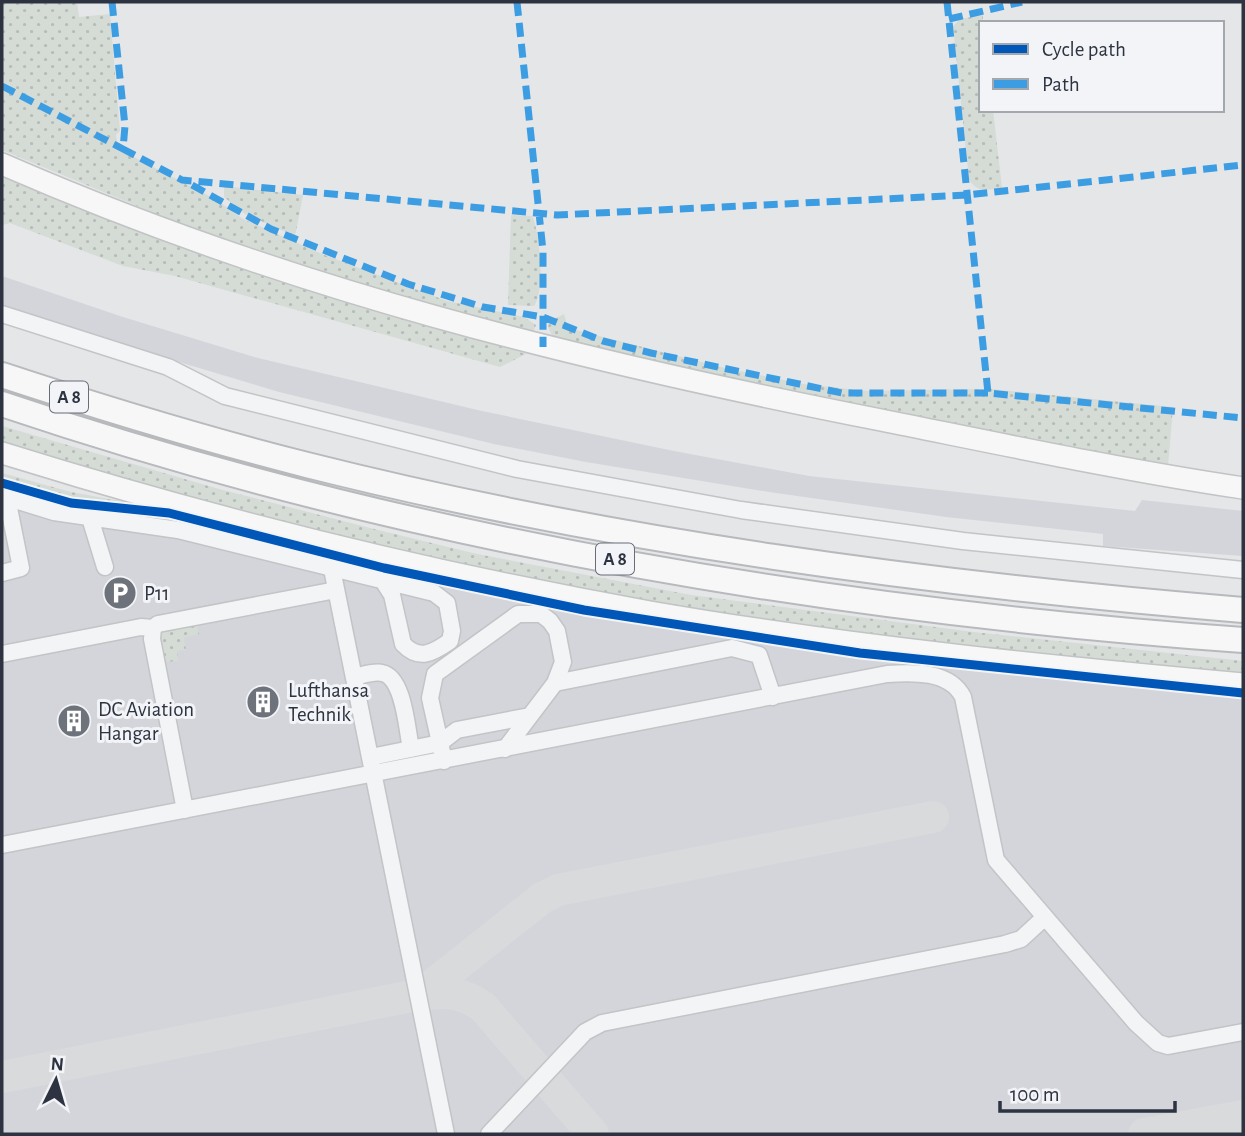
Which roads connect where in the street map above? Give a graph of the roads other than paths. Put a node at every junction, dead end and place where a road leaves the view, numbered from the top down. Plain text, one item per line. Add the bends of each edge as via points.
1 (2, 164) edge
2 (2, 314) edge
3 (2, 375) edge
4 (2, 404) edge
5 (2, 453) edge
6 (2, 467) edge
7 (1243, 488) edge
8 (4, 497) edge
9 (189, 507) junction
10 (90, 518) junction
11 (105, 567) dead end
12 (332, 569) junction
13 (1243, 570) edge
14 (2, 573) edge
15 (383, 581) junction
16 (336, 590) junction
17 (1243, 610) edge
18 (153, 628) junction
19 (1243, 640) edge
20 (2, 654) edge
21 (354, 677) junction
22 (555, 683) junction
23 (1243, 684) edge
24 (773, 697) junction
25 (530, 716) junction
26 (440, 743) junction
27 (411, 749) junction
28 (505, 749) junction
29 (371, 757) junction
30 (444, 761) junction
31 (374, 774) junction
32 (185, 810) junction
33 (2, 845) edge
34 (1045, 917) junction
35 (1243, 1032) edge
36 (446, 1134) edge
37 (489, 1134) edge

1 - 7 main road via 270,268 548,349 744,393
2 - 13 lane via 168,368 225,396 517,469 741,510 963,541
3 - 17 highway, A 8 via 306,465 615,530 932,578
4 - 19 highway, A 8 via 262,482 538,545 840,596
5 - 9 main road
6 - 9 main road via 73,488
8 - 10 lane
8 - 14 lane via 21,568
9 - 23 main road via 347,549 649,612 929,652
10 - 11 lane
10 - 12 lane via 178,530
12 - 15 lane
12 - 16 lane
15 - 15 lane via 392,595 408,650 425,654 450,641 451,614 442,597
16 - 18 lane
16 - 21 lane
18 - 20 lane
18 - 32 lane
21 - 27 lane via 384,673 393,678 399,687
21 - 29 lane
22 - 24 lane via 732,648 758,655
22 - 25 lane
22 - 26 lane via 563,662 557,631 541,614 518,614 435,674 430,698
24 - 28 lane
24 - 34 lane via 900,673 933,676 958,687 996,860
25 - 26 lane via 457,730
25 - 28 lane
26 - 27 lane
26 - 30 lane
27 - 29 lane
28 - 30 lane
29 - 31 lane
30 - 31 lane
31 - 32 lane
31 - 36 lane
32 - 33 lane
34 - 35 lane via 1158,1043 1182,1044
34 - 37 lane via 1021,939 1005,944 593,1026

